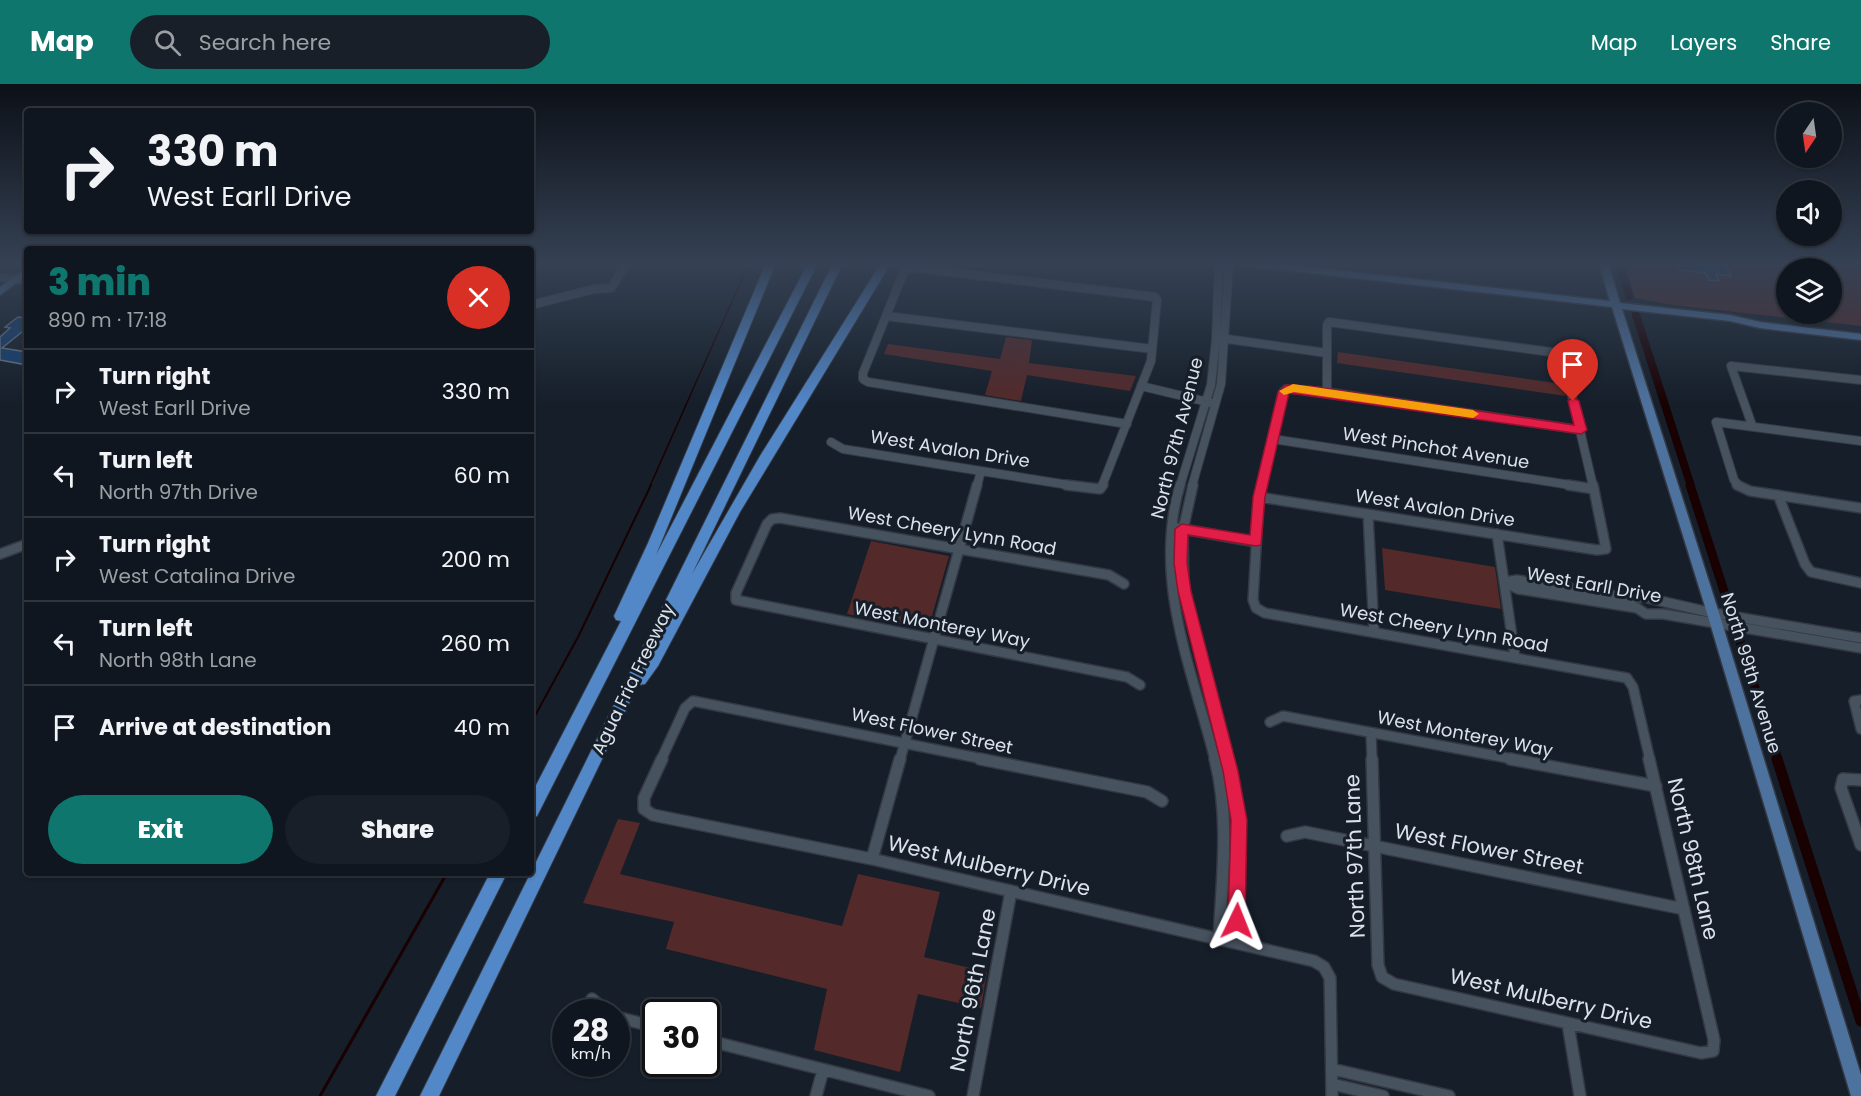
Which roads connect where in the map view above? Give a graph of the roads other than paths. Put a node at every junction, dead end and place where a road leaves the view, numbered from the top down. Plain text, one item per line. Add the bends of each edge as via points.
1 (751, 310) edge
2 (789, 310) edge
3 (815, 310) edge
4 (856, 310) edge
5 (888, 310) edge
6 (1156, 310) edge
7 (1219, 310) edge
8 (1223, 310) edge
9 (1618, 310) edge
10 (1662, 310) edge
11 (886, 316) junction
12 (1730, 318) junction
13 (1861, 330) edge
14 (1861, 337) edge
15 (1219, 338) junction
16 (1152, 349) junction
17 (1327, 353) junction
18 (1861, 380) edge
19 (1141, 386) junction
20 (1327, 392) junction
21 (1211, 403) junction
22 (1127, 424) junction
23 (1752, 425) junction
24 (1581, 430) junction
25 (1273, 440) junction
26 (1861, 441) edge
27 (831, 442) dead end
28 (981, 471) junction
29 (1594, 489) junction
30 (1778, 495) junction
31 (1259, 497) junction
32 (1861, 508) edge
33 (1368, 514) junction
34 (1172, 527) junction
35 (1182, 529) junction
36 (1497, 534) junction
37 (1256, 542) junction
38 (24, 545) edge
39 (958, 549) junction
40 (0, 554) edge
41 (1504, 582) junction
42 (1861, 583) edge
43 (1124, 584) dead end
44 (736, 600) joint
45 (1636, 604) junction
46 (1714, 618) junction
47 (1374, 632) junction
48 (1861, 638) edge
49 (932, 640) junction
50 (1861, 648) edge
51 (1515, 657) junction
52 (1627, 678) joint
53 (1140, 686) dead end
54 (1857, 701) edge
55 (583, 709) junction
56 (615, 716) junction
57 (1270, 722) dead end
58 (1861, 729) edge
59 (1371, 733) junction
60 (903, 742) junction
61 (1861, 780) edge
62 (1656, 786) junction
63 (1162, 801) dead end
64 (534, 805) edge
65 (644, 809) joint
66 (1287, 836) dead end
67 (1861, 845) edge
68 (1374, 846) junction
69 (872, 859) junction
70 (497, 876) edge
71 (1011, 891) junction
72 (1684, 909) junction
73 (1219, 939) junction
74 (1236, 943) junction
75 (1382, 977) joint
76 (1568, 1024) junction
77 (720, 1044) edge
78 (1713, 1051) joint
79 (1332, 1069) junction
80 (823, 1070) junction
81 (1332, 1090) edge
82 (385, 1096) edge
83 (429, 1096) edge
84 (816, 1096) edge
85 (929, 1096) edge
86 (972, 1096) edge
87 (1383, 1096) edge
88 (1449, 1096) edge
89 (1580, 1096) edge
90 (1859, 1096) edge

1 - 55 highway via 655,543 602,656
2 - 55 highway, Agua Fria Freeway
3 - 56 highway, Agua Fria Freeway
4 - 56 highway via 731,518 653,662
5 - 11 street
6 - 16 street
7 - 15 street, North 97th Avenue
8 - 15 street, North 97th Avenue
9 - 46 main road, North 99th Avenue
10 - 12 main road
11 - 16 street
11 - 22 street via 863,373 862,379 868,382
12 - 13 main road
12 - 14 main road
15 - 17 street
15 - 21 street, North 97th Avenue via 1221,384
16 - 19 street
17 - 20 street
17 - 24 street via 1329,322 1558,353 1563,358
18 - 23 street via 1731,366
19 - 21 street
19 - 22 street
20 - 24 street
20 - 25 street via 1286,388
21 - 34 street, North 97th Avenue via 1175,503
21 - 35 street, North 97th Avenue
22 - 28 street, West Avalon Drive via 1100,489
23 - 26 street
23 - 30 street via 1716,422 1739,487
24 - 29 street
25 - 29 street, West Pinchot Avenue
25 - 31 street
27 - 28 street, West Avalon Drive via 843,449
28 - 39 street
29 - 36 street, West Avalon Drive via 1606,549
30 - 32 street
30 - 42 street via 1811,572
31 - 33 street, West Avalon Drive
31 - 37 street
33 - 36 street, West Avalon Drive
33 - 47 street
34 - 35 street
34 - 73 street, North 97th Avenue via 1169,564 1176,610 1222,801
35 - 37 street
35 - 74 street, North 97th Avenue via 1184,591 1231,771 1239,820
36 - 41 street
37 - 47 street, West Cheery Lynn Road via 1256,608
38 - 40 street
39 - 43 street, West Cheery Lynn Road via 1109,575
39 - 44 street, West Cheery Lynn Road via 772,519
39 - 49 street
41 - 45 street, West Earll Drive via 1518,589
41 - 51 street
44 - 49 street, West Monterey Way
45 - 46 street, West Earll Drive via 1647,614
45 - 46 street, West Earll Drive via 1643,597
46 - 48 street, West Earll Drive
46 - 50 street, West Earll Drive
46 - 90 main road, North 99th Avenue
47 - 51 street, West Cheery Lynn Road
49 - 53 street, West Monterey Way via 1127,677
49 - 60 street
51 - 52 street, West Cheery Lynn Road
52 - 62 street, North 98th Lane via 1633,687
54 - 58 street via 1855,712
55 - 64 highway, Agua Fria Freeway
56 - 83 highway, Agua Fria Freeway
57 - 59 street, West Monterey Way via 1283,716
59 - 62 street, West Monterey Way
59 - 68 street, North 97th Lane
60 - 63 street, West Flower Street via 1147,792
60 - 65 street, West Flower Street via 693,700 685,708 644,798
60 - 69 street
61 - 67 street via 1843,779 1841,788
62 - 72 street, North 98th Lane
65 - 69 street, West Mulberry Drive via 653,815
66 - 68 street, West Flower Street via 1305,832
68 - 72 street, West Flower Street
68 - 75 street, North 97th Lane via 1378,965
69 - 71 street, West Mulberry Drive
70 - 82 highway
71 - 73 street, West Mulberry Drive
71 - 86 street, North 96th Lane
72 - 78 street, North 98th Lane via 1714,1040
73 - 74 street, West Mulberry Drive
74 - 79 street, West Mulberry Drive via 1314,961 1324,967 1330,978
75 - 76 street, West Mulberry Drive via 1395,984
76 - 78 street, West Mulberry Drive via 1701,1053
76 - 89 street
77 - 80 street
79 - 81 street
79 - 88 street
80 - 84 street
80 - 85 street
81 - 87 street

